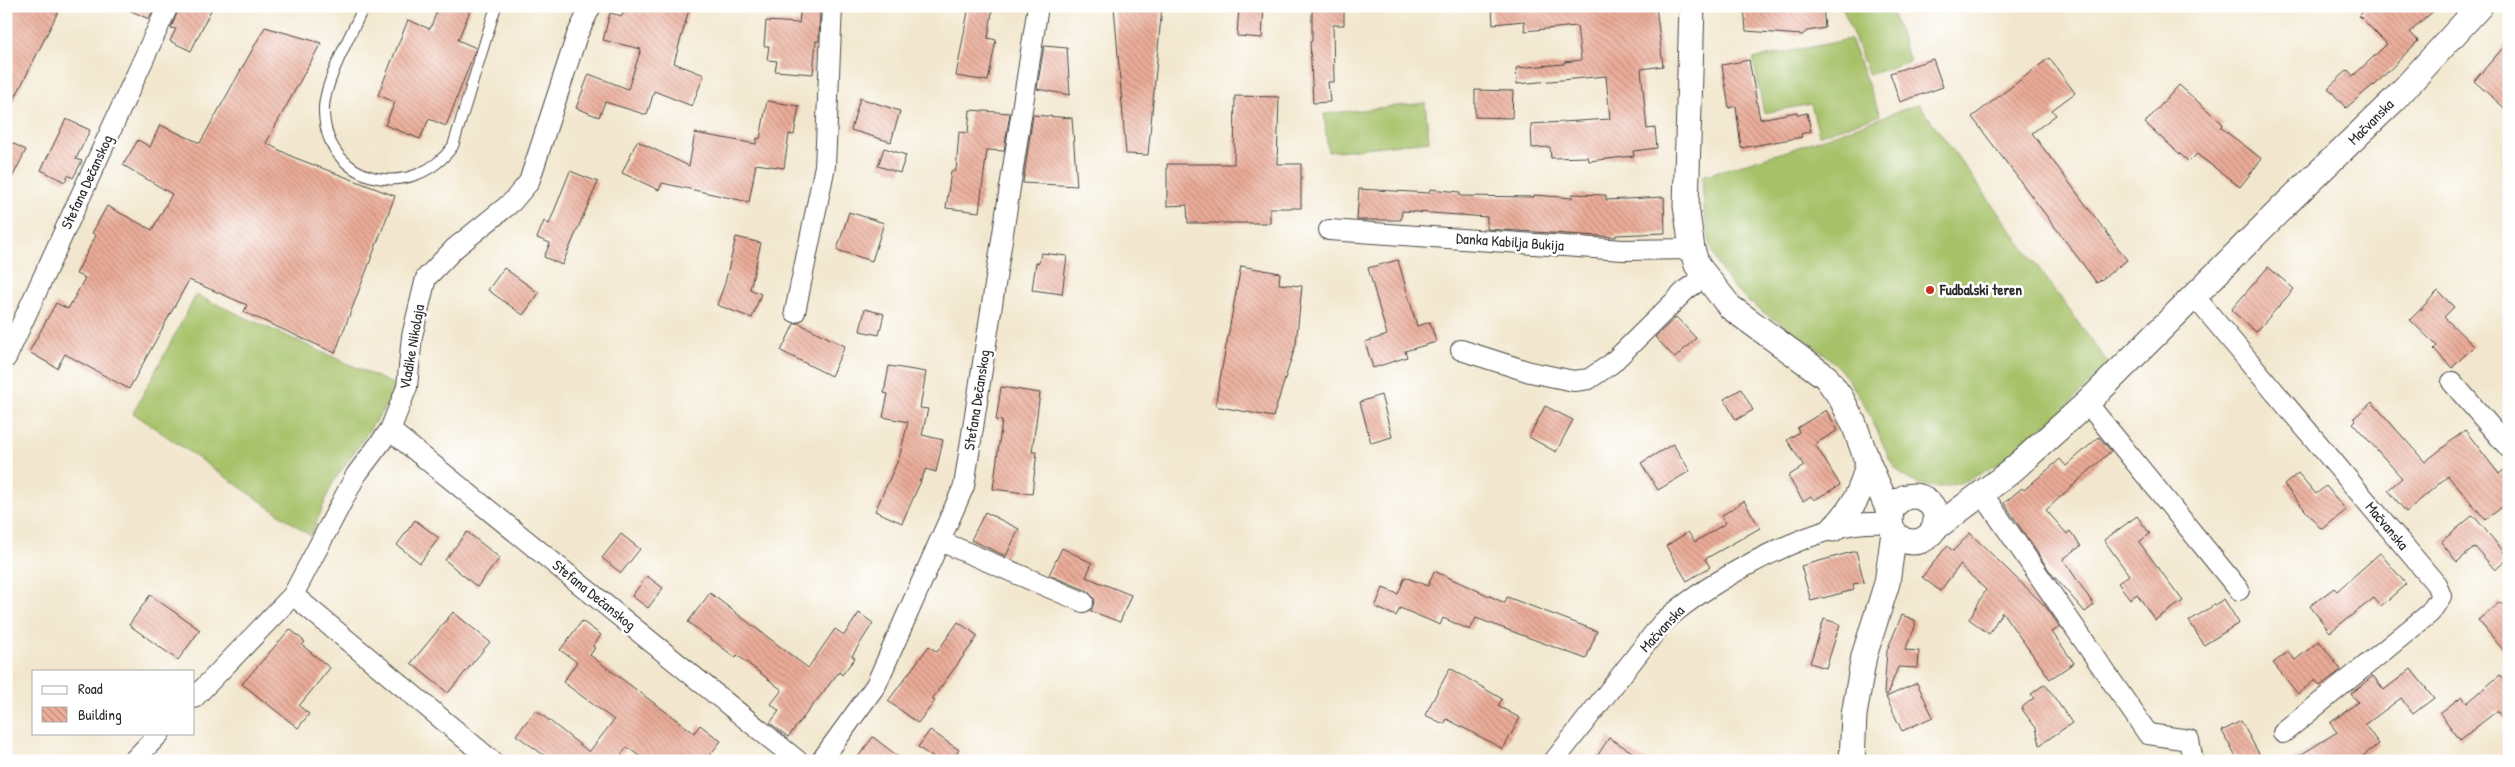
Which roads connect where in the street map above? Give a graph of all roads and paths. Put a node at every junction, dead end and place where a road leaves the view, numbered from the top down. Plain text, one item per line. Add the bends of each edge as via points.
1 (168, 6) edge
2 (364, 6) edge
3 (496, 6) edge
4 (591, 6) edge
5 (832, 6) edge
6 (1038, 6) edge
7 (1692, 6) edge
8 (2480, 6) edge
9 (1329, 230) dead end
10 (1692, 249) junction
11 (1705, 277) junction
12 (2195, 297) junction
13 (795, 312) dead end
14 (1461, 350) dead end
15 (6, 358) edge
16 (2452, 382) dead end
17 (2087, 403) junction
18 (390, 430) junction
19 (2509, 448) edge
20 (1864, 452) junction
21 (1991, 486) junction
22 (1916, 496) junction
23 (1891, 522) junction
24 (1833, 528) junction
25 (1928, 534) junction
26 (940, 542) junction
27 (2239, 590) dead end
28 (293, 595) junction
29 (1083, 602) dead end
30 (1882, 604) junction
31 (195, 697) edge
32 (2283, 733) dead end
33 (159, 734) edge
34 (133, 761) edge
35 (492, 761) edge
36 (798, 761) edge
37 (821, 761) edge
38 (1554, 761) edge
39 (1852, 761) edge
40 (2193, 761) edge

1 - 15 street, Stefana Dečanskog
2 - 3 lane via 327,89 323,110 325,125 334,149 350,166 365,175 402,180 427,171 453,146
4 - 18 street, Vladike Nikolaja via 577,35 529,182 512,202 455,248 426,278 412,336 408,387
5 - 13 street via 825,166
6 - 26 street, Stefana Dečanskog via 964,486
7 - 10 street via 1686,206
8 - 12 street, Mačvanska via 2394,100
9 - 10 street, Danka Kabilja Bukija via 1623,250
10 - 11 street
11 - 14 street via 1687,289 1611,364 1589,378 1574,381 1530,372
11 - 20 street via 1730,307 1826,377 1841,398
12 - 17 street, Mačvanska
12 - 32 street, Mačvanska via 2436,584 2441,596 2430,613
16 - 19 street
17 - 21 street, Mačvanska
17 - 27 street
18 - 28 street, Vladike Nikolaja via 356,475
18 - 36 street, Stefana Dečanskog
20 - 22 street via 1897,490
20 - 23 street
20 - 24 street via 1858,497 1848,514
21 - 22 street via 1954,494
21 - 25 street, Mačvanska
21 - 40 street via 2148,734 2189,740
22 - 23 street via 1902,498 1895,504
22 - 25 street via 1929,502 1934,510 1936,519
23 - 24 street, Mačvanska
23 - 25 street via 1901,538 1910,542
23 - 30 street via 1890,564
24 - 38 street, Mačvanska via 1762,559 1684,604 1662,624
25 - 30 street
26 - 29 street
26 - 37 street, Stefana Dečanskog via 876,684
28 - 31 street, Vladike Nikolaja
28 - 35 street
30 - 39 street via 1864,656 1854,715
33 - 34 street

